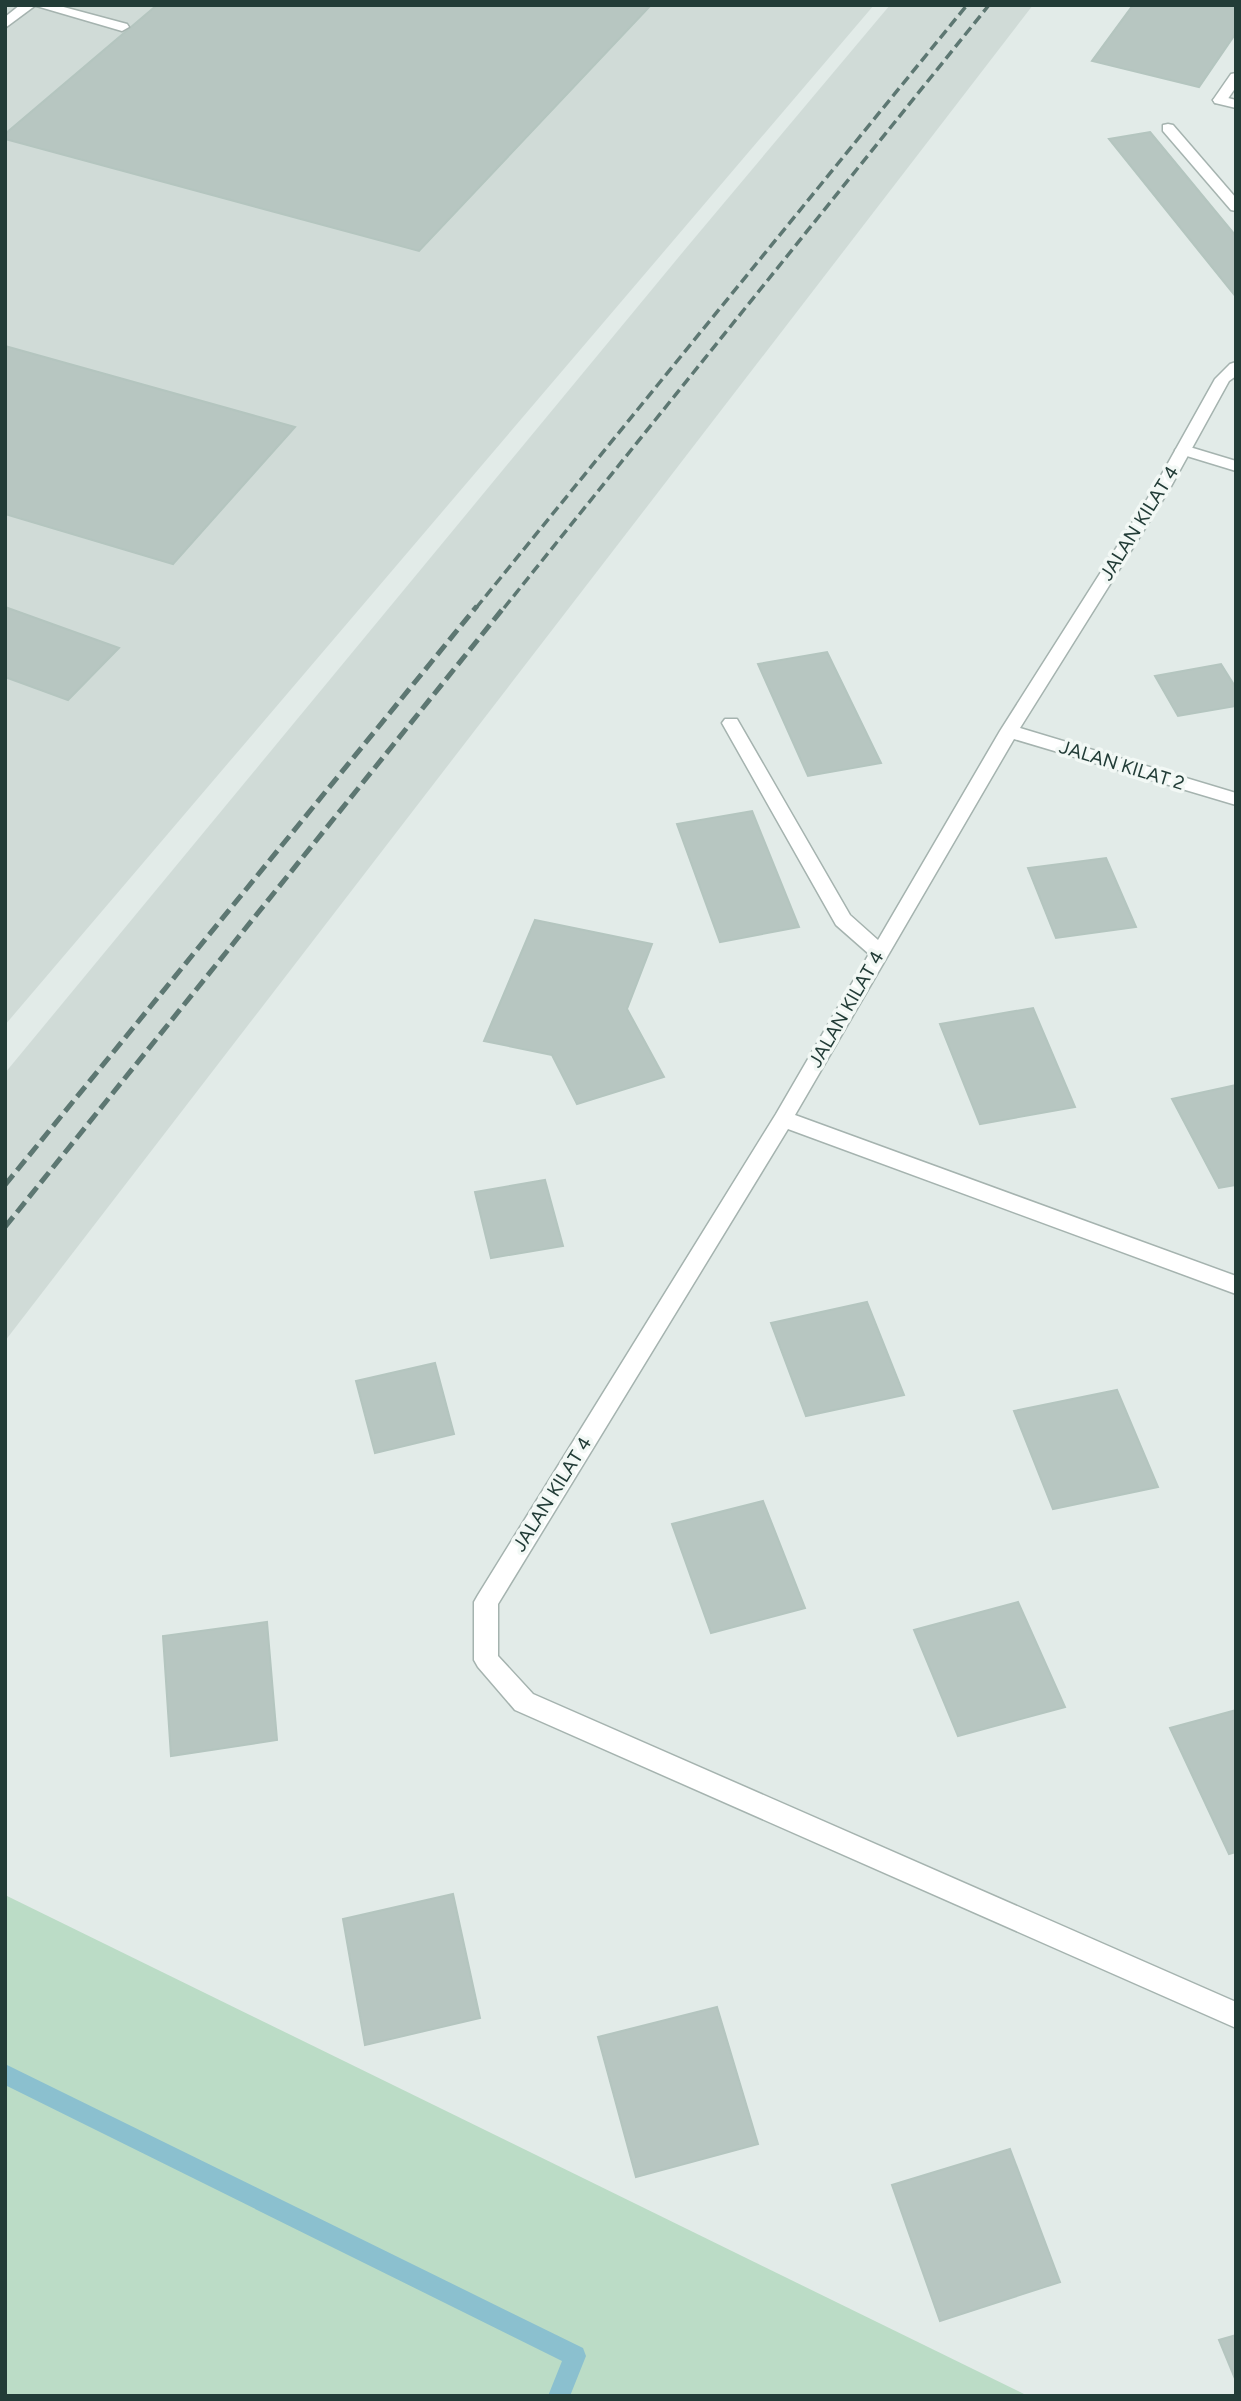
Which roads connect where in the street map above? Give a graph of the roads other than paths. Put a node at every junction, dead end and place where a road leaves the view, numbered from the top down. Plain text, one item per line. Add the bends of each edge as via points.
1 (29, 5) edge
2 (40, 5) edge
3 (5, 24) edge
4 (122, 27) dead end
5 (1236, 77) edge
6 (1236, 104) edge
7 (1168, 128) dead end
8 (1236, 207) edge
9 (1236, 366) edge
10 (1183, 450) junction
11 (1236, 466) edge
12 (731, 723) dead end
13 (1009, 731) junction
14 (1236, 799) edge
15 (879, 952) junction
16 (783, 1119) junction
17 (1236, 1285) edge
18 (1236, 2015) edge

1 - 3 street
2 - 4 street
5 - 6 street via 1220,100
7 - 8 street
9 - 10 street, JALAN KILAT 4 via 1223,379
10 - 11 street
10 - 13 street, JALAN KILAT 4
12 - 15 street via 843,920
13 - 14 street, JALAN KILAT 2
13 - 15 street, JALAN KILAT 4
15 - 16 street, JALAN KILAT 4
16 - 17 street
16 - 18 street, JALAN KILAT 4 via 486,1602 486,1660 524,1702

